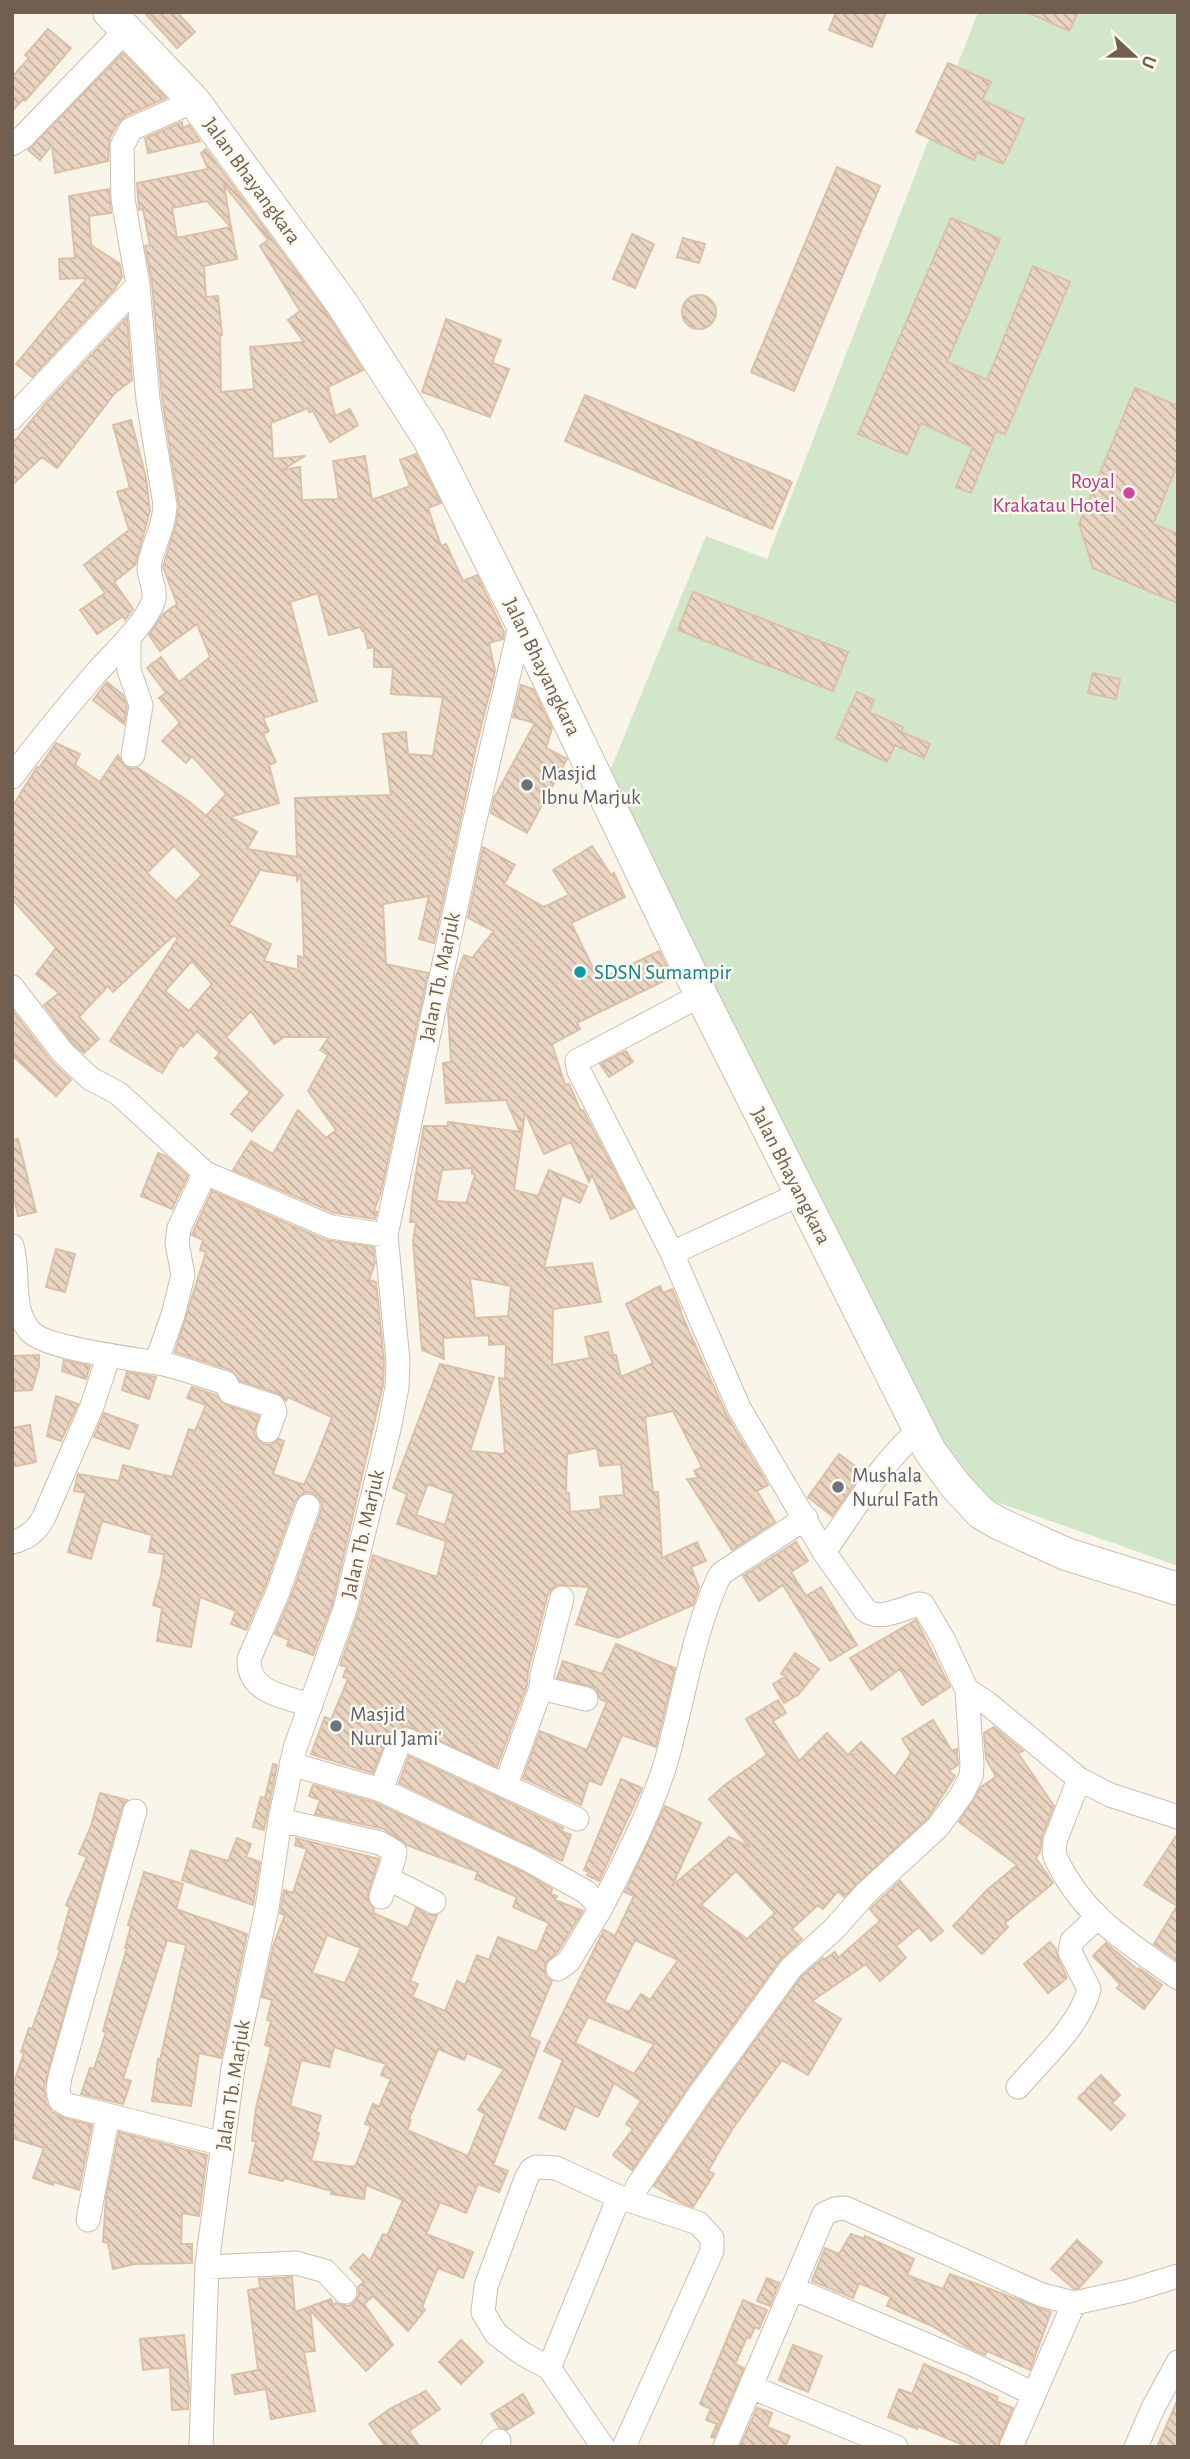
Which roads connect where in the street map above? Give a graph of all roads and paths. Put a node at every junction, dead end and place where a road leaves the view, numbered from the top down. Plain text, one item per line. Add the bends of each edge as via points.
1 (113, 17) edge
2 (194, 101) junction
3 (12, 144) edge
4 (138, 285) junction
5 (12, 418) edge
6 (521, 622) junction
7 (129, 637) junction
8 (133, 755) dead end
9 (12, 777) edge
10 (12, 987) edge
11 (701, 995) junction
12 (205, 1173) junction
13 (800, 1194) junction
14 (386, 1235) junction
15 (12, 1246) edge
16 (672, 1253) junction
17 (109, 1355) junction
18 (156, 1363) junction
19 (919, 1430) junction
20 (268, 1431) dead end
21 (308, 1506) dead end
22 (806, 1518) junction
23 (12, 1542) edge
24 (824, 1552) junction
25 (1178, 1589) edge
26 (562, 1598) dead end
27 (541, 1688) junction
28 (967, 1690) junction
29 (586, 1699) dead end
30 (311, 1705) junction
31 (291, 1764) junction
32 (1079, 1779) junction
33 (506, 1784) junction
34 (381, 1790) junction
35 (135, 1811) dead end
36 (1178, 1816) edge
37 (577, 1819) dead end
38 (279, 1820) junction
39 (434, 1902) dead end
40 (601, 1908) junction
41 (1097, 1918) junction
42 (558, 1969) dead end
43 (1178, 1978) edge
44 (1018, 2087) dead end
45 (108, 2115) junction
46 (223, 2144) junction
47 (628, 2192) junction
48 (88, 2220) dead end
49 (207, 2267) junction
50 (1178, 2276) edge
51 (792, 2288) junction
52 (345, 2292) dead end
53 (1074, 2303) junction
54 (1178, 2362) edge
55 (549, 2368) junction
56 (751, 2387) junction
57 (1034, 2394) junction
58 (201, 2447) edge
59 (603, 2447) edge
60 (624, 2447) edge
61 (725, 2447) edge
62 (896, 2447) edge
63 (1011, 2447) edge
64 (1136, 2447) edge

1 - 2 street, Jalan Bhayangkara
1 - 3 street via 23,137
2 - 4 street via 131,129 122,146 124,200
2 - 6 street, Jalan Bhayangkara via 341,302 429,439
4 - 5 street
4 - 7 street via 164,522 149,564 155,593 152,605
6 - 11 street, Jalan Bhayangkara
6 - 14 street, Jalan Tb. Marjuk
7 - 8 street via 129,670 141,705
7 - 9 street via 46,730
10 - 12 street via 63,1053 91,1079 118,1093
11 - 13 street, Jalan Bhayangkara
11 - 16 street via 579,1058 576,1065
12 - 14 street via 331,1227
12 - 18 street via 178,1228 183,1275
13 - 16 street
13 - 19 street, Jalan Bhayangkara
14 - 30 street, Jalan Tb. Marjuk via 397,1387 345,1609
15 - 17 street via 18,1307 27,1329 44,1340
16 - 22 street via 739,1408
17 - 18 street
17 - 23 street via 38,1530
18 - 20 street via 226,1383 230,1392 273,1406
19 - 24 street via 884,1465
19 - 25 street, Jalan Bhayangkara via 955,1485 981,1513 1066,1553
21 - 30 street via 249,1667 269,1692
22 - 24 street
22 - 40 street via 718,1579 689,1662 657,1786
24 - 28 street via 870,1615 919,1604 926,1608
26 - 27 street
27 - 29 street
27 - 33 street
28 - 32 street
28 - 47 street via 972,1765 962,1794 938,1828 791,1968
30 - 31 street, Jalan Tb. Marjuk
31 - 34 street
31 - 38 street, Jalan Tb. Marjuk
32 - 36 street via 1110,1795
32 - 41 street via 1054,1852
33 - 34 street via 402,1740
33 - 37 street
34 - 40 street via 529,1860 586,1892
35 - 45 street via 58,2089 60,2099 68,2105
38 - 39 street via 390,1848 395,1852 384,1887
38 - 46 street, Jalan Tb. Marjuk
40 - 42 street via 569,1961
41 - 43 street
41 - 44 street via 1072,1941 1070,1952 1089,1989 1086,2003
45 - 46 street
45 - 48 street
46 - 49 street, Jalan Tb. Marjuk
47 - 55 street
47 - 55 street via 545,2166 531,2170 526,2179 486,2286 483,2312 496,2334
47 - 60 street via 698,2223 712,2238 712,2251
49 - 52 street via 296,2263 325,2271
49 - 58 street, Jalan Tb. Marjuk
50 - 53 street
51 - 53 street via 824,2214 845,2208 1042,2295
51 - 56 street
51 - 57 street
53 - 57 street
54 - 64 street
55 - 59 street
56 - 61 street
56 - 62 street
57 - 63 street

